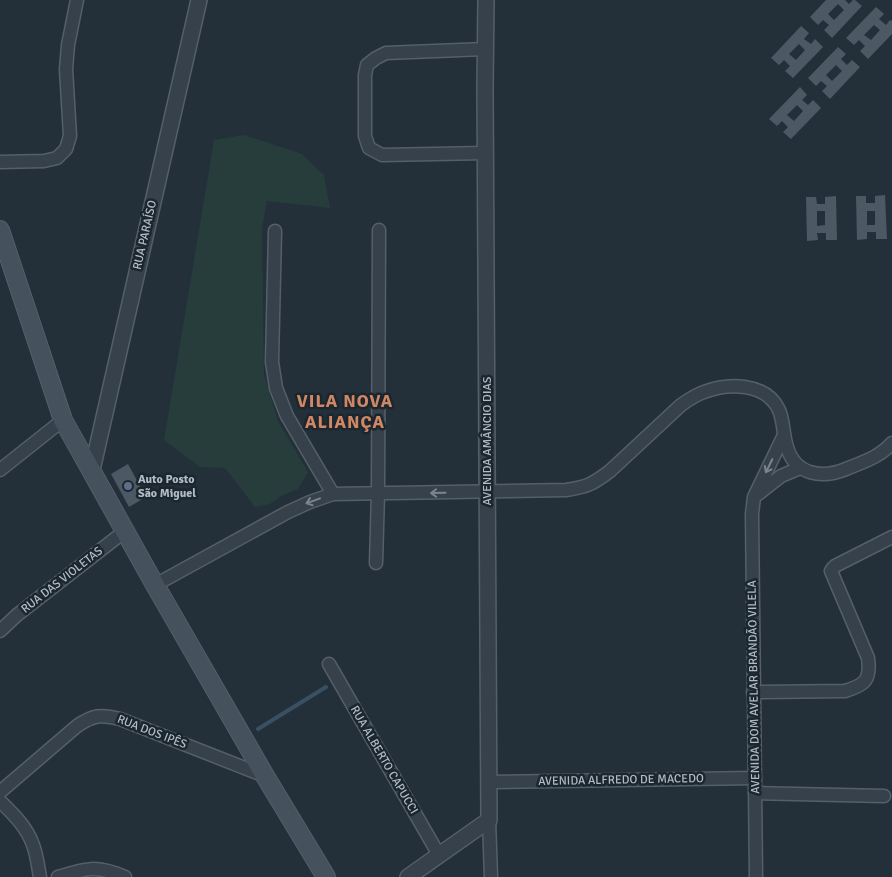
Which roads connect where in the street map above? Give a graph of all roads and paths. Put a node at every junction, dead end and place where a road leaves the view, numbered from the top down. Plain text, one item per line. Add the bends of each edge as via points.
1 (77, 0) edge
2 (199, 0) edge
3 (486, 2) edge
4 (485, 49) junction
5 (485, 153) junction
6 (0, 162) edge
7 (0, 230) edge
8 (379, 230) dead end
9 (276, 231) dead end
10 (63, 420) junction
11 (784, 435) junction
12 (892, 443) edge
13 (800, 468) junction
14 (0, 470) edge
15 (92, 470) junction
16 (487, 492) junction
17 (378, 493) junction
18 (333, 494) junction
19 (754, 497) junction
20 (125, 531) junction
21 (892, 537) edge
22 (376, 563) dead end
23 (155, 585) junction
24 (0, 631) edge
25 (329, 664) dead end
26 (753, 692) junction
27 (265, 776) junction
28 (755, 778) junction
29 (488, 782) junction
30 (0, 792) edge
31 (755, 793) junction
32 (884, 796) dead end
33 (0, 800) edge
34 (489, 820) junction
35 (439, 855) junction
36 (40, 877) edge
37 (58, 877) edge
38 (125, 877) edge
39 (326, 877) edge
40 (408, 877) edge
41 (491, 877) edge
42 (756, 877) edge

1 - 6 street via 66,70 70,136 66,149 57,158 44,161
2 - 15 street, RUA PARAÍSO
3 - 4 street, AVENIDA AMÂNCIO DIAS
4 - 5 street, AVENIDA AMÂNCIO DIAS
4 - 5 street via 386,54 367,65 365,75 365,136 369,148 382,155
5 - 16 street, AVENIDA AMÂNCIO DIAS
7 - 10 main road
8 - 17 street
9 - 18 street via 272,362 276,388 287,416
10 - 14 street
10 - 15 main road
11 - 13 street via 787,448
11 - 16 street via 778,408 764,393 743,387 716,388 681,405 610,471 584,487
11 -> 19 street, AVENIDA DOM AVELAR BRANDÃO VILELA
12 - 13 street via 879,455 844,470 818,474
13 - 19 street via 780,476
15 - 20 main road
16 -> 17 street
16 - 29 street, AVENIDA AMÂNCIO DIAS
17 - 18 street
17 - 22 street
18 -> 23 street via 288,512
19 - 26 street, AVENIDA DOM AVELAR BRANDÃO VILELA via 751,534
20 - 23 main road
20 - 24 street, RUA DAS VIOLETAS
21 - 26 street via 832,568 832,575 868,658 870,669 867,678 858,687 845,690
23 - 27 main road
25 - 35 street, RUA ALBERTO CAPUCCI
26 - 28 street, AVENIDA DOM AVELAR BRANDÃO VILELA
27 - 30 street, RUA DOS IPÊS via 120,719 98,716 77,726
27 - 39 main road
28 - 29 street, AVENIDA ALFREDO DE MACEDO
28 - 31 street, AVENIDA DOM AVELAR BRANDÃO VILELA
29 - 34 street, AVENIDA AMÂNCIO DIAS
31 - 32 street
31 - 42 street, AVENIDA DOM AVELAR BRANDÃO VILELA
33 - 36 street via 28,833
34 - 35 street
34 - 41 street, AVENIDA AMÂNCIO DIAS
35 - 40 street
37 - 38 street via 96,868

